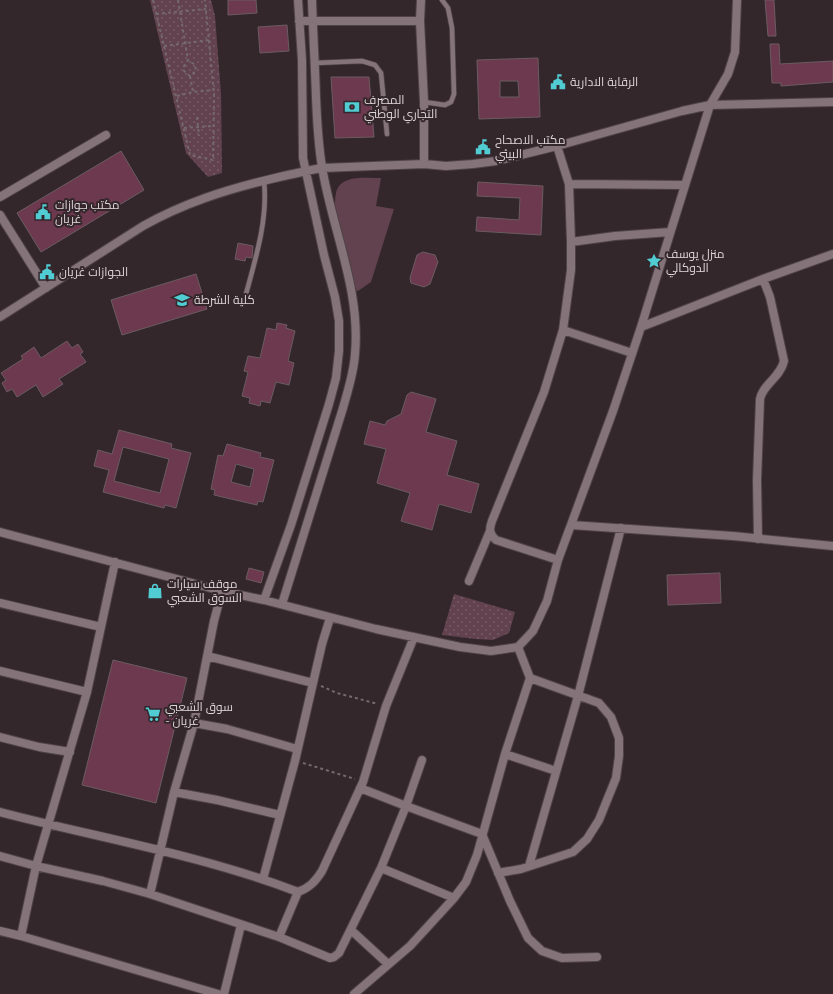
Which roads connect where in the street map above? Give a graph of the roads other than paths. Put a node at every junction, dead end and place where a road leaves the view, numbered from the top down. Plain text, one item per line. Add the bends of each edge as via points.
1 (298, 0) edge
2 (312, 0) edge
3 (421, 0) edge
4 (442, 0) edge
5 (737, 0) edge
6 (313, 20) junction
7 (299, 21) junction
8 (420, 22) junction
9 (315, 63) junction
10 (424, 102) junction
11 (833, 102) edge
12 (710, 105) junction
13 (387, 134) dead end
14 (106, 135) dead end
15 (557, 146) junction
16 (424, 164) junction
17 (322, 168) junction
18 (305, 171) junction
19 (264, 181) junction
20 (569, 184) junction
21 (685, 185) junction
22 (0, 197) edge
23 (0, 215) edge
24 (670, 232) junction
25 (571, 242) junction
26 (833, 254) edge
27 (763, 279) junction
28 (46, 288) junction
29 (246, 294) dead end
30 (0, 317) edge
31 (641, 327) junction
32 (563, 330) junction
33 (632, 353) junction
34 (329, 404) junction
35 (343, 408) junction
36 (571, 525) junction
37 (621, 528) junction
38 (490, 531) junction
39 (0, 532) edge
40 (758, 539) junction
41 (833, 546) edge
42 (558, 560) junction
43 (115, 562) junction
44 (468, 581) dead end
45 (222, 591) junction
46 (264, 600) junction
47 (0, 603) edge
48 (282, 604) junction
49 (330, 618) junction
50 (101, 627) junction
51 (414, 637) junction
52 (518, 647) junction
53 (207, 656) junction
54 (0, 671) edge
55 (530, 678) junction
56 (313, 682) junction
57 (87, 692) junction
58 (578, 696) junction
59 (194, 723) junction
60 (0, 737) edge
61 (297, 749) junction
62 (70, 752) junction
63 (505, 754) junction
64 (422, 760) dead end
65 (556, 770) junction
66 (362, 785) junction
67 (174, 792) junction
68 (406, 806) junction
69 (0, 812) edge
70 (280, 815) junction
71 (48, 824) junction
72 (482, 834) junction
73 (160, 850) junction
74 (0, 856) edge
75 (36, 866) junction
76 (529, 866) junction
77 (381, 868) junction
78 (498, 873) junction
79 (264, 879) junction
80 (298, 892) junction
81 (150, 894) junction
82 (454, 898) junction
83 (241, 925) junction
84 (351, 930) junction
85 (0, 931) edge
86 (21, 936) junction
87 (279, 937) junction
88 (597, 957) dead end
89 (388, 964) junction
90 (218, 994) edge
91 (224, 994) edge
92 (354, 994) edge

1 - 7 street
2 - 6 street
3 - 8 street
4 - 10 lane via 448,8 452,28 454,94 451,102 445,105
5 - 12 street via 735,52 728,74
6 - 7 street
6 - 8 street
6 - 9 street
7 - 18 street
8 - 10 street
9 - 13 lane via 362,61 375,65 381,73
9 - 17 street via 317,129
10 - 16 street
11 - 12 street
12 - 15 street
12 - 21 street
14 - 22 street
15 - 16 street via 496,161 446,166
15 - 20 street
16 - 17 street
17 - 18 street
17 - 35 street via 352,295 356,331 351,381
18 - 19 street
18 - 34 street via 335,297 338,321 339,352
19 - 28 street via 213,195 162,215
19 - 29 lane via 260,239
20 - 21 street
20 - 25 street
21 - 24 street
23 - 28 street
24 - 25 street
24 - 31 street
25 - 32 street via 571,270
26 - 27 street
27 - 31 street
27 - 40 street via 770,297 784,361 782,369 760,399
28 - 30 street
31 - 33 street
32 - 33 street
32 - 38 street via 544,392
33 - 36 street
34 - 35 street
34 - 46 street via 291,525
35 - 48 street
36 - 37 street
36 - 42 street
37 - 40 street
37 - 58 street
38 - 42 street via 496,540
38 - 44 street
39 - 43 street
40 - 41 street
42 - 52 street via 547,601 536,625
43 - 45 street
43 - 50 street
45 - 46 street
45 - 53 street
46 - 48 street
47 - 50 street
48 - 49 street
49 - 51 street
49 - 56 street
50 - 57 street
51 - 52 street via 491,651
51 - 66 street via 386,706
52 - 55 street
53 - 56 street
53 - 59 street
54 - 57 street
55 - 58 street
55 - 63 street
56 - 61 street
57 - 62 street
58 - 65 street
58 - 76 street via 599,704 612,717 619,738 616,778 599,820 587,839 573,852
59 - 61 street via 227,729
59 - 67 street
60 - 62 street
61 - 70 street
62 - 71 street
63 - 65 street
63 - 72 street
64 - 68 street
65 - 76 street
66 - 68 street
66 - 80 street via 322,871 307,889
67 - 70 street
67 - 73 street
68 - 72 street
68 - 77 street
69 - 71 street
70 - 79 street
71 - 73 street
71 - 75 street
72 - 78 street
72 - 82 street via 466,882
73 - 79 street
73 - 81 street
74 - 75 street
75 - 81 street
75 - 86 street
76 - 78 street
77 - 82 street
77 - 84 street
78 - 88 street via 528,938 542,951 562,958
79 - 80 street
80 - 87 street
81 - 83 street
82 - 89 street via 410,946
83 - 87 street
83 - 91 street
84 - 87 street via 339,953 330,958
84 - 89 street
85 - 86 street
86 - 90 street
89 - 92 street

